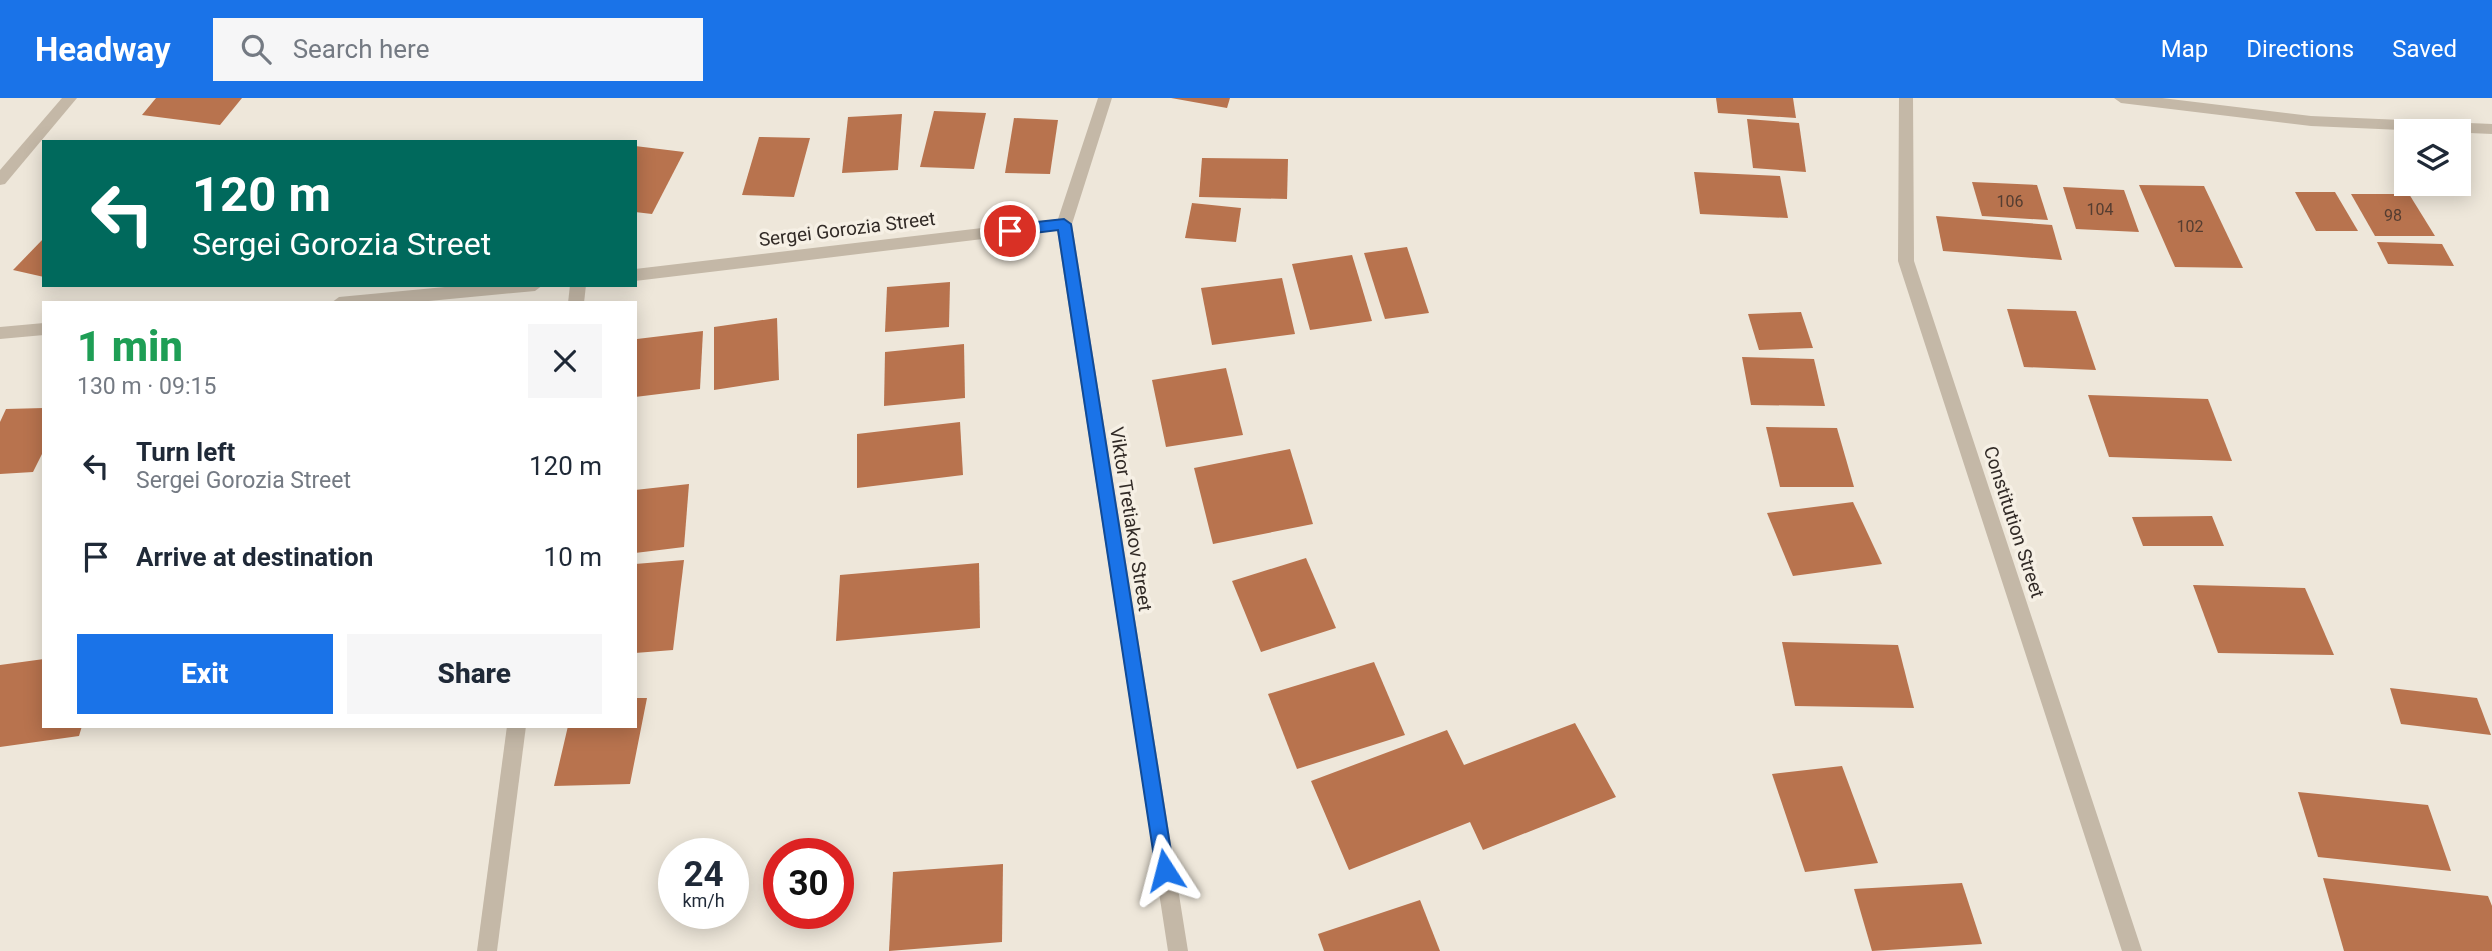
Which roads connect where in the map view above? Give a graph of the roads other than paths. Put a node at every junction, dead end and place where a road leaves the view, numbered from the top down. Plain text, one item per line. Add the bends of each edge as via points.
1 (70, 98) edge
2 (1105, 98) edge
3 (1906, 98) edge
4 (2121, 98) edge
5 (2492, 129) edge
6 (0, 180) edge
7 (1064, 224) junction
8 (637, 275) edge
9 (513, 287) edge
10 (361, 301) edge
11 (42, 329) edge
12 (0, 333) edge
13 (517, 728) edge
14 (487, 951) edge
15 (1178, 951) edge
16 (2132, 951) edge

1 - 6 street
2 - 7 street, Viktor Tretiakov Street
3 - 16 street, Constitution Street via 1906,261
4 - 5 street via 2311,121
7 - 8 street, Sergei Gorozia Street
7 - 15 street, Viktor Tretiakov Street
9 - 10 street
11 - 12 street
13 - 14 street

